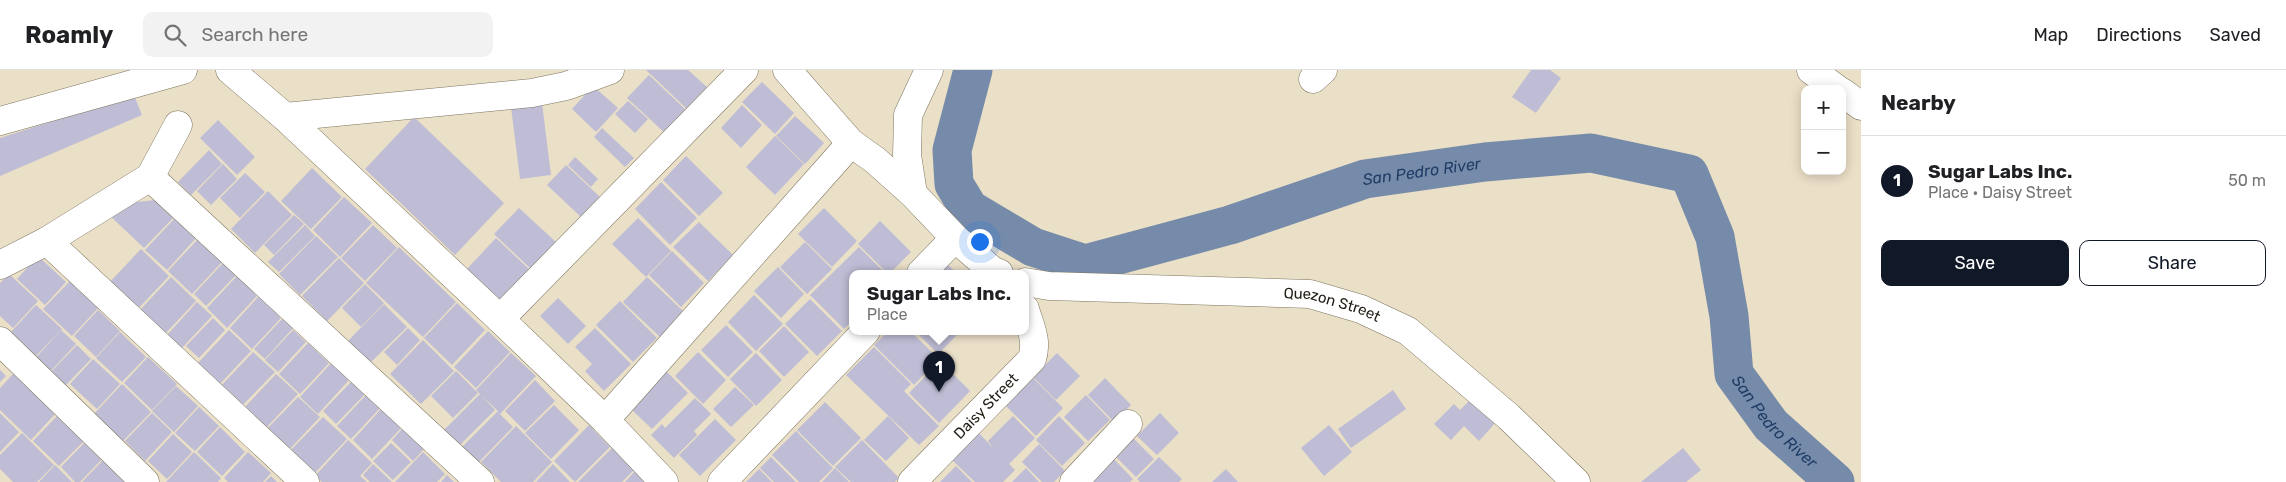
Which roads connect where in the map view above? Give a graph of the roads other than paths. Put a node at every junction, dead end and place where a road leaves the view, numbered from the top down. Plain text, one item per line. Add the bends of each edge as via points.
1 (183, 70) edge
2 (230, 70) edge
3 (610, 70) edge
4 (744, 70) edge
5 (787, 70) edge
6 (929, 70) edge
7 (1811, 70) edge
8 (1832, 85) edge
9 (1846, 95) edge
10 (1861, 106) edge
11 (285, 117) junction
12 (0, 121) edge
13 (178, 125) dead end
14 (851, 143) junction
15 (150, 177) junction
16 (913, 194) junction
17 (954, 238) junction
18 (47, 240) junction
19 (0, 265) edge
20 (924, 270) edge
21 (992, 270) edge
22 (1029, 283) edge
23 (500, 319) junction
24 (1029, 321) edge
25 (862, 335) edge
26 (0, 341) edge
27 (604, 420) junction
28 (1128, 424) dead end
29 (145, 482) edge
30 (304, 482) edge
31 (480, 482) edge
32 (664, 482) edge
33 (722, 482) edge
34 (912, 482) edge
35 (1074, 482) edge
36 (1576, 482) edge

1 - 12 street
2 - 11 street
3 - 11 street via 566,86 532,93
4 - 23 street
5 - 14 street
6 - 16 street via 908,115 907,155
7 - 8 street
9 - 10 street
11 - 23 street
13 - 15 street
14 - 16 street
14 - 27 street
15 - 18 street
15 - 31 street
16 - 17 street
17 - 20 street
17 - 21 street
18 - 19 street
18 - 30 street
22 - 36 street, Quezon Street via 1049,286 1310,294 1361,309 1408,331 1509,417
23 - 27 street
24 - 34 street, Daisy Street via 1035,348 1032,359
25 - 33 street
26 - 29 street
27 - 32 street
28 - 35 street

